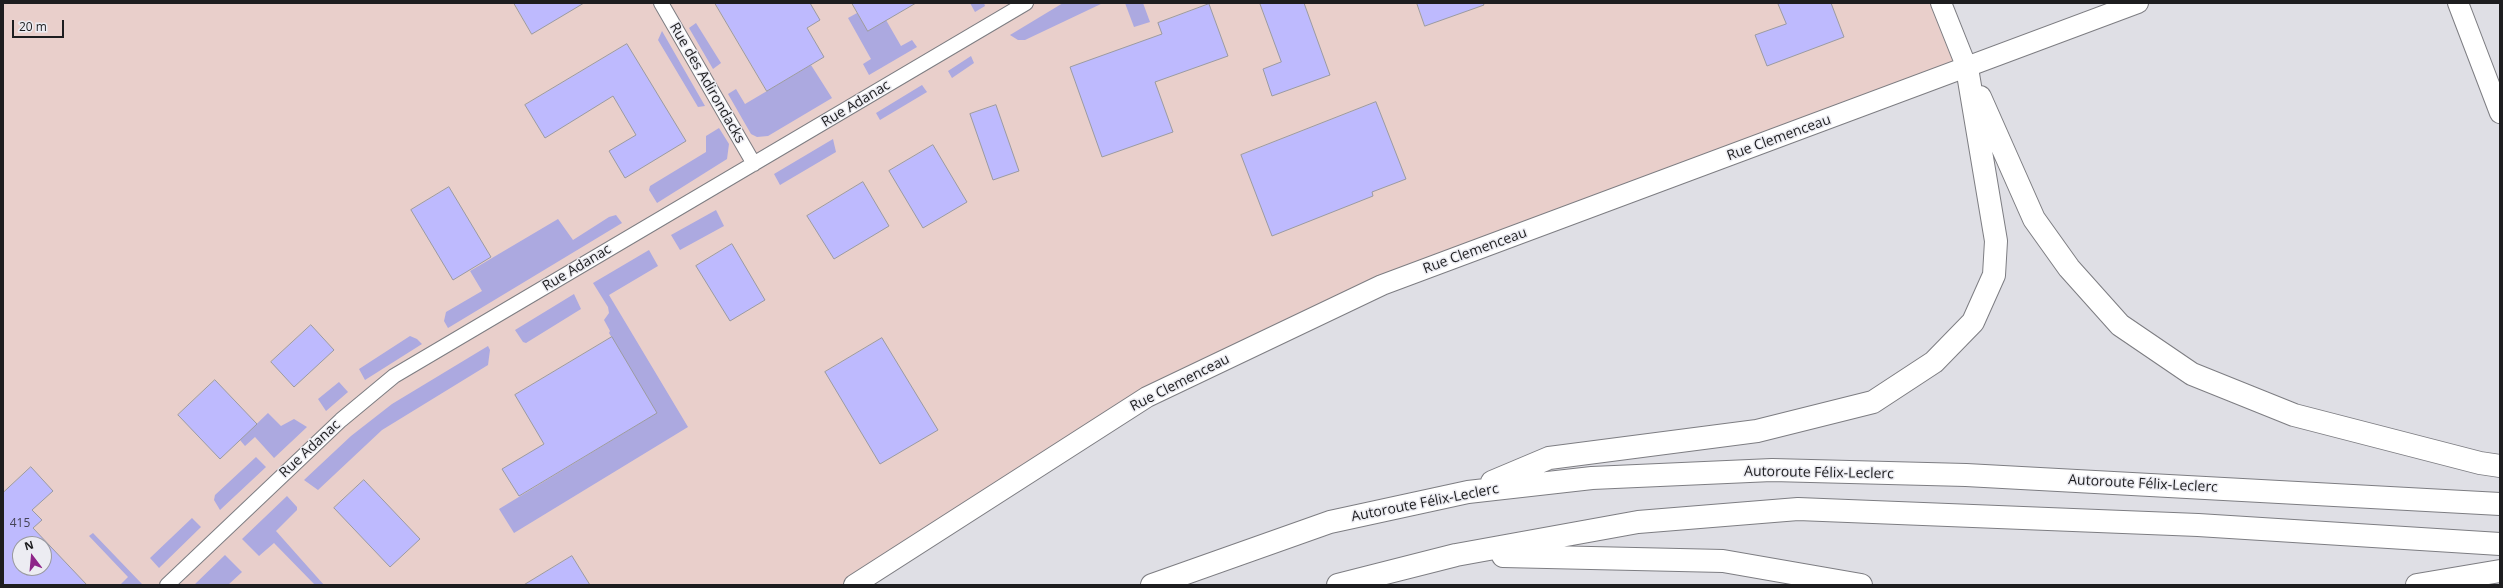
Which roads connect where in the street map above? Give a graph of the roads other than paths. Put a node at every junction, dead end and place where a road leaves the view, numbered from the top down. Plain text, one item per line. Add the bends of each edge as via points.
1 (661, 3) edge
2 (1026, 3) edge
3 (1941, 3) edge
4 (2138, 3) edge
5 (2458, 3) edge
6 (1967, 68) junction
7 (2500, 113) edge
8 (754, 164) junction
9 (2500, 466) edge
10 (1468, 492) junction
11 (2500, 504) edge
12 (2500, 544) edge
13 (1456, 555) junction
14 (2500, 570) edge
15 (167, 585) edge
16 (854, 585) edge
17 (1152, 585) edge
18 (1338, 585) edge
19 (1861, 585) edge
20 (2417, 585) edge

1 - 8 street, Rue des Adirondacks
2 - 8 street, Rue Adanac
3 - 6 street
4 - 6 street, Rue Clemenceau
5 - 7 street
6 - 9 highway via 2034,219 2069,268 2120,326 2192,374 2294,415
6 - 10 highway via 1996,241 1994,275 1973,322 1934,362 1873,402 1757,431 1549,458
6 - 16 street, Rue Clemenceau via 1382,285 1147,397
8 - 15 street, Rue Adanac via 394,376 340,420
10 - 11 highway, Autoroute Félix-Leclerc via 1592,478 1772,470 1966,475
10 - 17 highway, Autoroute Félix-Leclerc via 1330,522
12 - 13 highway via 2190,524 1798,509 1638,522
13 - 18 highway
13 - 19 highway via 1722,561
14 - 20 highway

